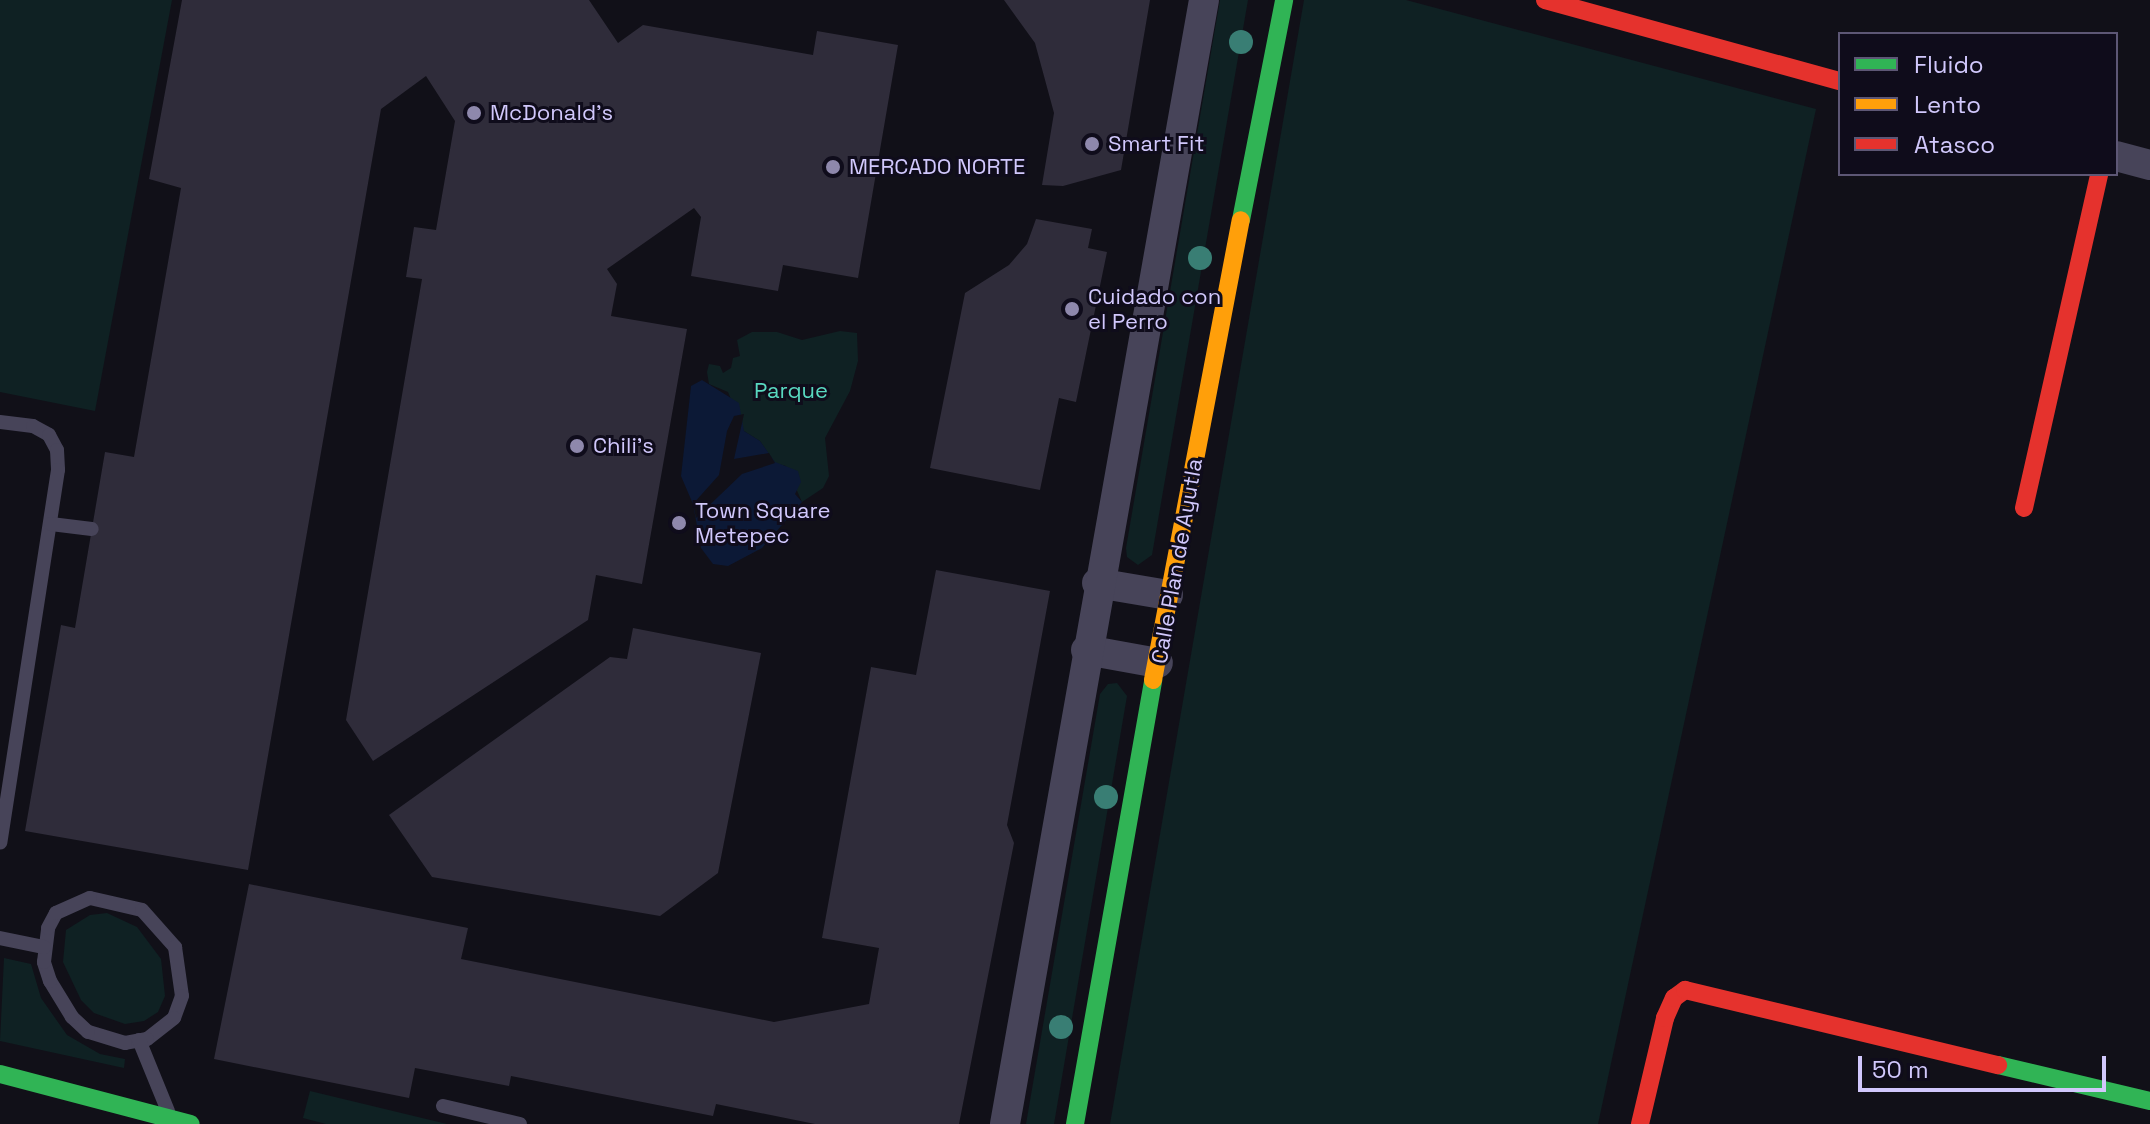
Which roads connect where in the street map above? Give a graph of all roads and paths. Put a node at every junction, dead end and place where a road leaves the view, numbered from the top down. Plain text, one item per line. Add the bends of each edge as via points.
1 (1204, 0) edge
2 (1284, 0) edge
3 (1545, 0) edge
4 (1838, 80) edge
5 (2118, 157) edge
6 (2150, 165) edge
7 (2099, 176) edge
8 (0, 422) edge
9 (2024, 508) dead end
10 (51, 524) junction
11 (92, 529) dead end
12 (1097, 583) junction
13 (1168, 595) junction
14 (1086, 650) junction
15 (1158, 663) junction
16 (0, 843) edge
17 (0, 938) edge
18 (44, 947) junction
19 (139, 1040) junction
20 (0, 1074) edge
21 (2150, 1101) edge
22 (443, 1106) dead end
23 (171, 1119) junction
24 (191, 1124) edge
25 (520, 1124) edge
26 (1005, 1124) edge
27 (1075, 1124) edge
28 (1640, 1124) edge

1 - 12 street
2 - 13 street, Calle Plan de Ayutla
3 - 4 street
5 - 6 street
7 - 9 street
8 - 10 lane via 33,426 49,435 57,450
10 - 11 lane
10 - 16 lane
12 - 13 street, Calle Plan de Ayutla
12 - 14 street
13 - 15 street, Calle Plan de Ayutla
14 - 15 street, Calle Plan de Ayutla
14 - 26 street
15 - 27 street, Calle Plan de Ayutla
17 - 18 lane
18 - 19 lane via 50,981 72,1017 106,1040
18 - 19 lane via 56,913 90,898 127,903 158,923 175,947 182,996 174,1018
19 - 23 lane
20 - 23 street
21 - 28 street via 1685,990 1674,998 1665,1018
22 - 25 lane
23 - 24 street

